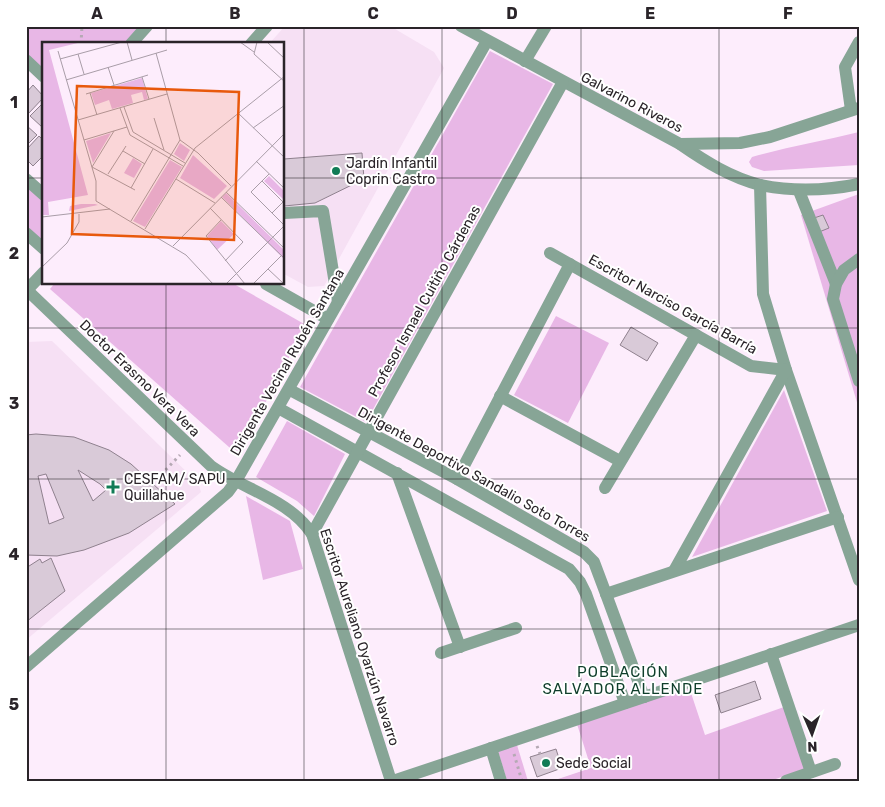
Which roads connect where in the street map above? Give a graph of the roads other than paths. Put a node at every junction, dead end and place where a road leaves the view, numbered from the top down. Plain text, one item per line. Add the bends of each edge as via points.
1 (146, 26) edge
2 (267, 26) edge
3 (461, 26) edge
4 (546, 26) edge
5 (487, 41) junction
6 (133, 42) edge
7 (253, 42) edge
8 (859, 42) edge
9 (26, 60) edge
10 (525, 61) junction
11 (42, 75) edge
12 (563, 82) junction
13 (855, 109) edge
14 (680, 144) junction
15 (26, 179) edge
16 (859, 184) edge
17 (760, 185) junction
18 (799, 191) junction
19 (42, 193) edge
20 (285, 213) edge
21 (26, 233) edge
22 (42, 247) edge
23 (550, 253) dead end
24 (859, 259) edge
25 (570, 264) junction
26 (42, 274) edge
27 (836, 284) junction
28 (268, 285) edge
29 (27, 290) edge
30 (338, 302) junction
31 (328, 319) junction
32 (696, 335) junction
33 (786, 370) junction
34 (859, 380) edge
35 (290, 390) junction
36 (500, 396) junction
37 (280, 408) junction
38 (369, 432) junction
39 (358, 452) junction
40 (620, 462) junction
41 (396, 473) junction
42 (457, 479) junction
43 (236, 481) junction
44 (605, 488) dead end
45 (838, 517) junction
46 (312, 534) junction
47 (674, 571) junction
48 (859, 580) edge
49 (606, 594) junction
50 (859, 624) edge
51 (516, 628) dead end
52 (460, 647) junction
53 (441, 653) dead end
54 (771, 654) junction
55 (26, 666) edge
56 (644, 697) junction
57 (625, 703) junction
58 (491, 748) junction
59 (835, 764) dead end
60 (811, 772) junction
61 (392, 781) edge
62 (502, 781) edge
63 (786, 781) edge

1 - 6 street
2 - 7 street
3 - 5 street, Galvarino Riveros
4 - 10 street
5 - 10 street, Galvarino Riveros
5 - 30 street, Dirigente Vecinal Rubén Santana
8 - 13 street via 845,67
9 - 11 street
10 - 12 street, Galvarino Riveros
12 - 14 street, Galvarino Riveros
12 - 38 street, Profesor Ismael Cuitiño Cárdenas
13 - 14 street, Galvarino Riveros via 770,137 740,143
14 - 17 street via 712,166
15 - 19 street
16 - 18 street
17 - 18 street
17 - 33 street via 762,294
18 - 27 street
20 - 30 street via 323,212
21 - 22 street
23 - 25 street, Escritor Narciso García Barría
24 - 27 street via 844,270
25 - 32 street, Escritor Narciso García Barría
25 - 36 street
26 - 29 street
27 - 34 street via 833,299
28 - 31 street
29 - 43 street, Doctor Erasmo Vera Vera via 189,446 211,466
30 - 31 street, Dirigente Vecinal Rubén Santana
31 - 35 street, Dirigente Vecinal Rubén Santana
32 - 33 street, Escritor Narciso García Barría via 750,366
32 - 40 street
33 - 45 street
33 - 47 street
35 - 37 street, Dirigente Vecinal Rubén Santana
35 - 38 street, Dirigente Deportivo Sandalio Soto Torres
36 - 40 street
36 - 42 street
37 - 39 street
37 - 43 street, Dirigente Vecinal Rubén Santana
38 - 39 street, Profesor Ismael Cuitiño Cárdenas
38 - 42 street, Dirigente Deportivo Sandalio Soto Torres
39 - 41 street
39 - 46 street, Profesor Ismael Cuitiño Cárdenas
40 - 44 street
41 - 52 street
41 - 57 street via 569,569 586,594
42 - 49 street, Dirigente Deportivo Sandalio Soto Torres via 584,552 594,562
43 - 46 street, Escritor Aureliano Oyarzún Navarro via 290,510 303,520
43 - 55 street, Dirigente Vecinal Rubén Santana via 228,492
45 - 47 street
45 - 48 street
46 - 61 street, Escritor Aureliano Oyarzún Navarro
47 - 49 street
49 - 56 street, Dirigente Deportivo Sandalio Soto Torres
50 - 54 street
51 - 52 street
52 - 53 street
54 - 56 street
54 - 60 street
56 - 57 street
57 - 58 street
58 - 61 street
58 - 62 street
59 - 60 street
60 - 63 street

